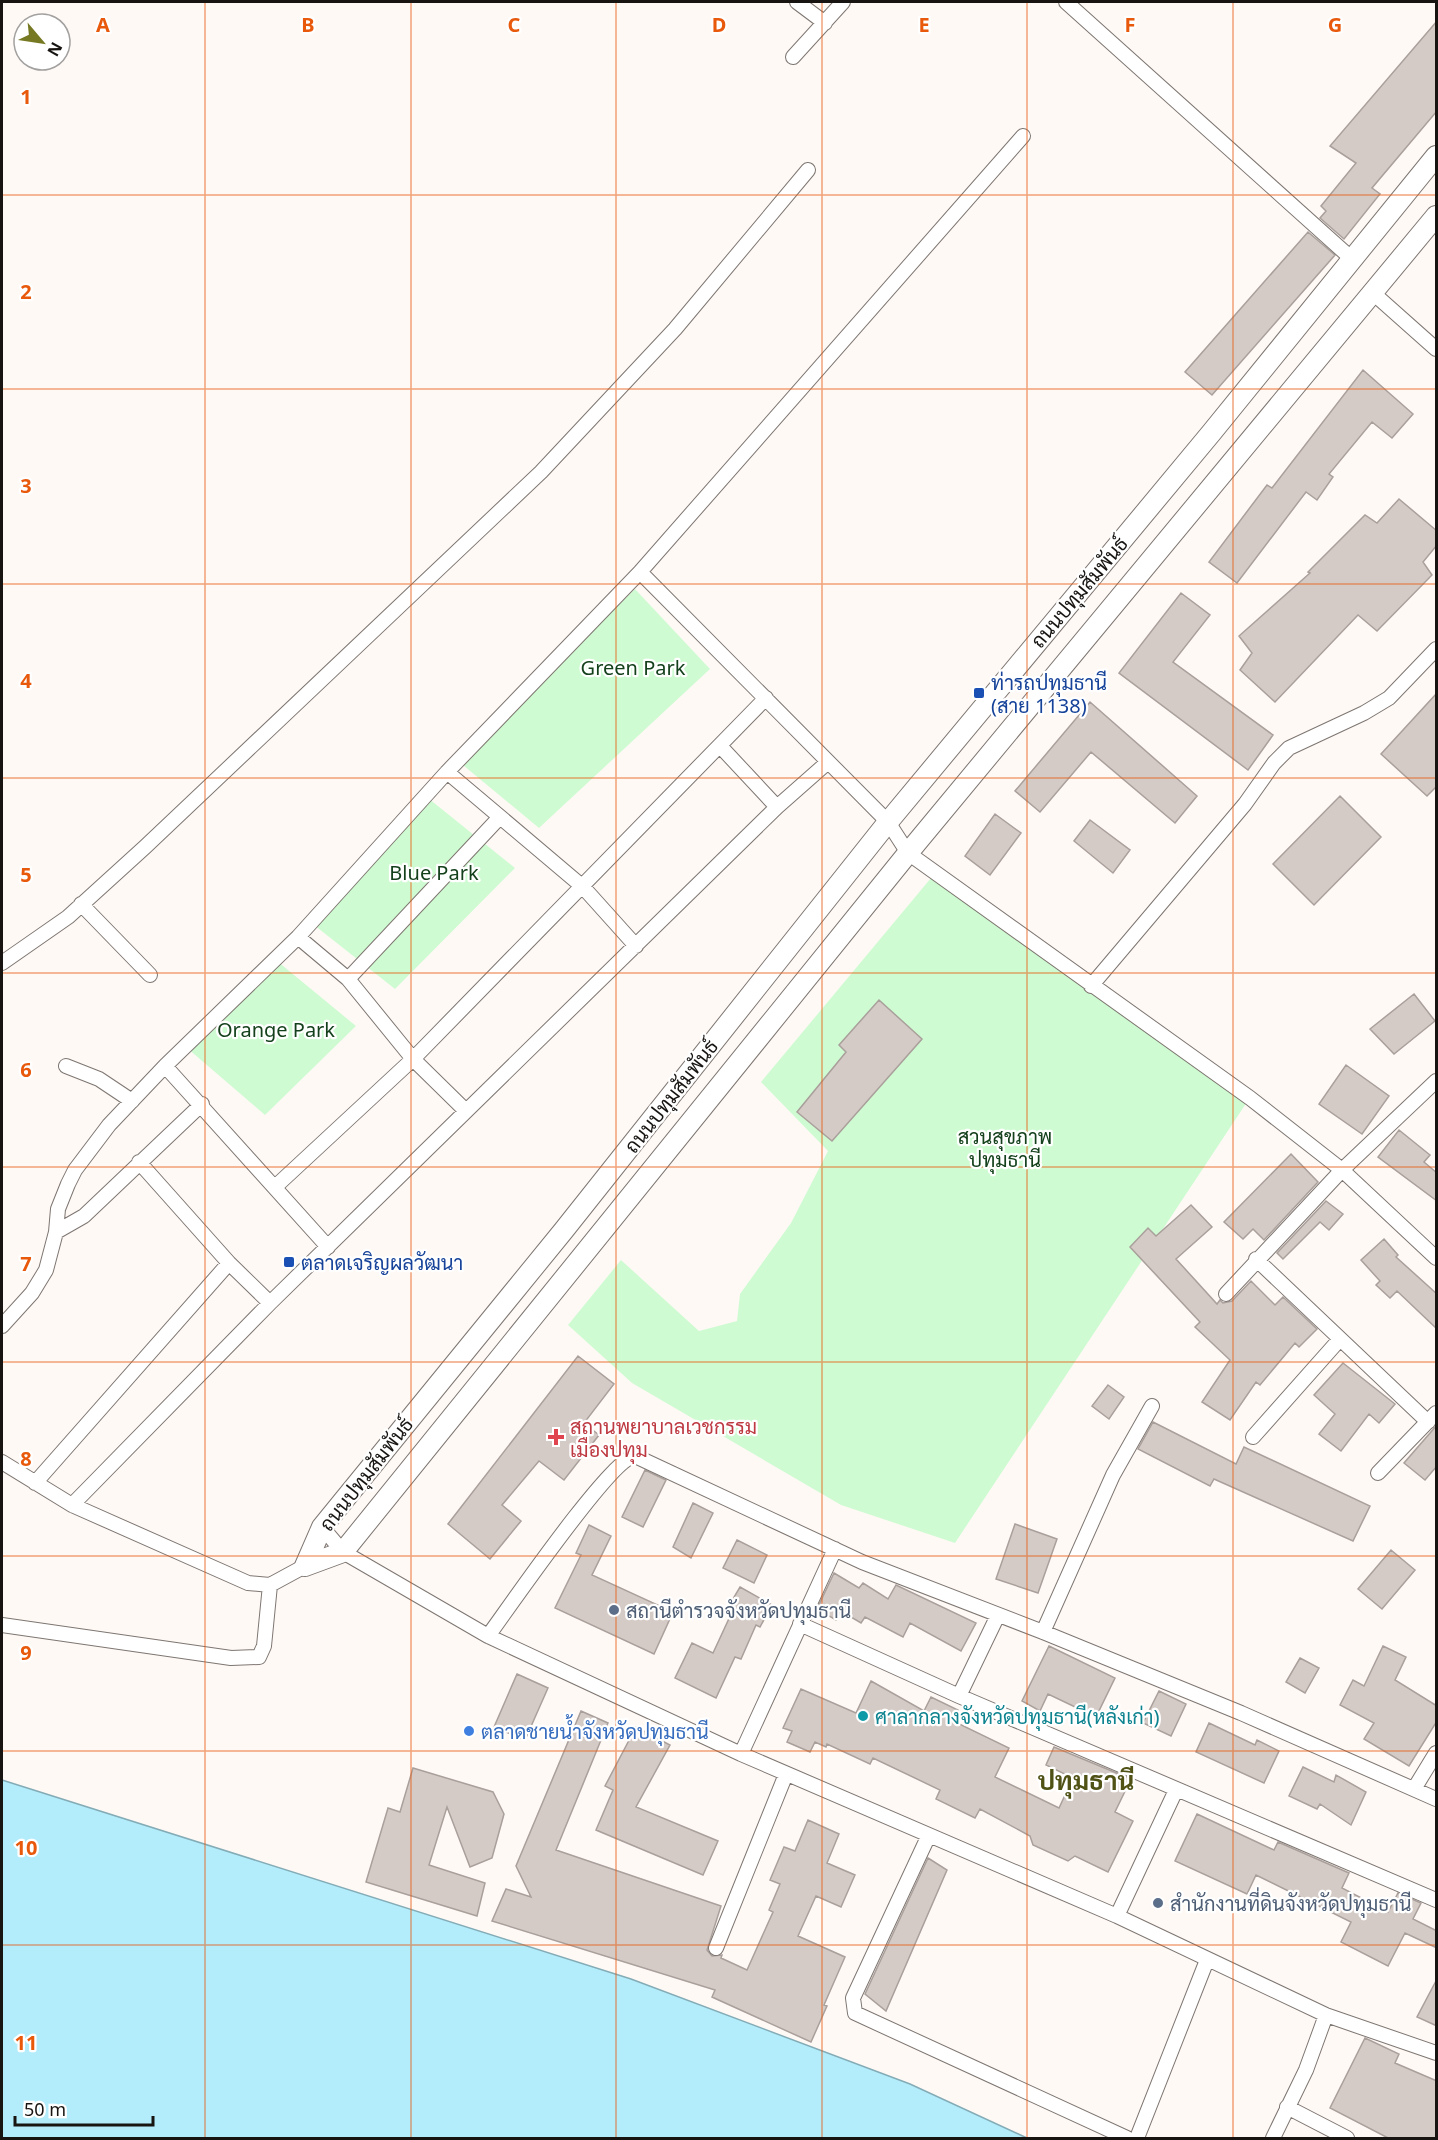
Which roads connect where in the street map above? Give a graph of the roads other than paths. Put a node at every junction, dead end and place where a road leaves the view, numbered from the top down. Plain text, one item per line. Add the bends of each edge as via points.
1 (797, 2) edge
2 (843, 2) edge
3 (1066, 2) edge
4 (825, 23) junction
5 (793, 57) dead end
6 (1023, 136) dead end
7 (1437, 156) edge
8 (808, 170) dead end
9 (1437, 216) edge
10 (1352, 259) junction
11 (1373, 293) junction
12 (1437, 349) edge
13 (640, 572) junction
14 (1437, 649) edge
15 (766, 698) junction
16 (721, 747) junction
17 (828, 762) junction
18 (447, 772) junction
19 (777, 807) junction
20 (499, 818) junction
21 (888, 822) junction
22 (908, 854) junction
23 (583, 887) junction
24 (81, 904) junction
25 (298, 937) junction
26 (636, 946) junction
27 (2, 963) edge
28 (150, 975) dead end
29 (348, 979) junction
30 (1091, 986) junction
31 (413, 1059) junction
32 (165, 1065) junction
33 (66, 1066) dead end
34 (1437, 1081) edge
35 (132, 1101) junction
36 (202, 1104) junction
37 (466, 1111) junction
38 (139, 1162) junction
39 (1342, 1170) junction
40 (275, 1187) junction
41 (56, 1232) junction
42 (328, 1247) junction
43 (1437, 1258) edge
44 (1256, 1259) junction
45 (229, 1263) junction
46 (1226, 1294) dead end
47 (270, 1303) junction
48 (2, 1326) edge
49 (1340, 1339) junction
50 (1152, 1406) dead end
51 (1432, 1418) edge
52 (1253, 1437) dead end
53 (2, 1462) edge
54 (1378, 1473) dead end
55 (34, 1483) junction
56 (72, 1505) junction
57 (322, 1527) junction
58 (835, 1550) junction
59 (342, 1552) junction
60 (305, 1566) junction
61 (270, 1585) junction
62 (998, 1615) junction
63 (800, 1624) junction
64 (2, 1625) edge
65 (1042, 1632) junction
66 (488, 1636) junction
67 (959, 1696) junction
68 (1437, 1753) edge
69 (741, 1755) junction
70 (786, 1774) junction
71 (1414, 1789) junction
72 (1176, 1790) junction
73 (1437, 1800) edge
74 (928, 1837) junction
75 (1437, 1900) edge
76 (1117, 1916) junction
77 (716, 1948) dead end
78 (1207, 1960) junction
79 (1326, 2015) junction
80 (1437, 2053) edge
81 (1287, 2107) junction
82 (1126, 2139) edge
83 (1137, 2139) edge
84 (1273, 2139) edge
85 (1347, 2139) edge

1 - 4 street
2 - 4 street
3 - 10 street
4 - 5 street
6 - 13 street
7 - 10 street, ถนนปทุมสัมพันธ์
8 - 24 street via 675,329 542,472
9 - 11 street, ถนนปทุมสัมพันธ์
10 - 21 street, ถนนปทุมสัมพันธ์
11 - 12 street
11 - 22 street, ถนนปทุมสัมพันธ์
13 - 15 street
13 - 18 street
14 - 30 street via 1389,698 1289,748 1274,762 1245,804
15 - 16 street
15 - 17 street
16 - 19 street
16 - 23 street
17 - 19 street
17 - 21 street
18 - 20 street
18 - 25 street
19 - 26 street
20 - 23 street
20 - 29 street
21 - 22 street
21 - 57 street, ถนนปทุมสัมพันธ์
22 - 30 street
22 - 59 street, ถนนปทุมสัมพันธ์
23 - 26 street
23 - 31 street
24 - 27 street
24 - 28 street
25 - 29 street
25 - 32 street
26 - 37 street
29 - 31 street
30 - 39 street via 1250,1098
31 - 37 street
31 - 40 street
32 - 35 street
32 - 36 street
33 - 35 street via 99,1079
34 - 39 street
35 - 41 street via 75,1170 58,1209
36 - 38 street
36 - 40 street
37 - 42 street
38 - 41 street via 84,1216
38 - 45 street
39 - 43 street
39 - 44 street
40 - 42 street
41 - 48 street via 46,1270 32,1293
42 - 47 street
44 - 46 street
44 - 49 street
45 - 47 street
45 - 55 street
47 - 56 street
49 - 51 street
49 - 52 street
50 - 65 street via 1113,1475
51 - 54 street
53 - 55 street
55 - 56 street
56 - 61 street via 248,1583
57 - 59 street
57 - 60 street, ถนนปทุมสัมพันธ์
58 - 62 street
58 - 63 street
58 - 66 street via 641,1457 630,1456 582,1509
59 - 60 street, ถนนปทุมสัมพันธ์
59 - 66 street
60 - 61 street
61 - 64 street via 264,1647 259,1657 231,1658
62 - 65 street
62 - 67 street
63 - 67 street
63 - 69 street
65 - 71 street
66 - 69 street
67 - 72 street
68 - 71 street
69 - 70 street
70 - 74 street
70 - 77 street
71 - 73 street
72 - 75 street
72 - 76 street
74 - 76 street
74 - 82 street via 853,1998 855,2013
76 - 78 street
78 - 79 street
78 - 83 street
79 - 80 street
79 - 81 street via 1306,2070
81 - 84 street
81 - 85 street

